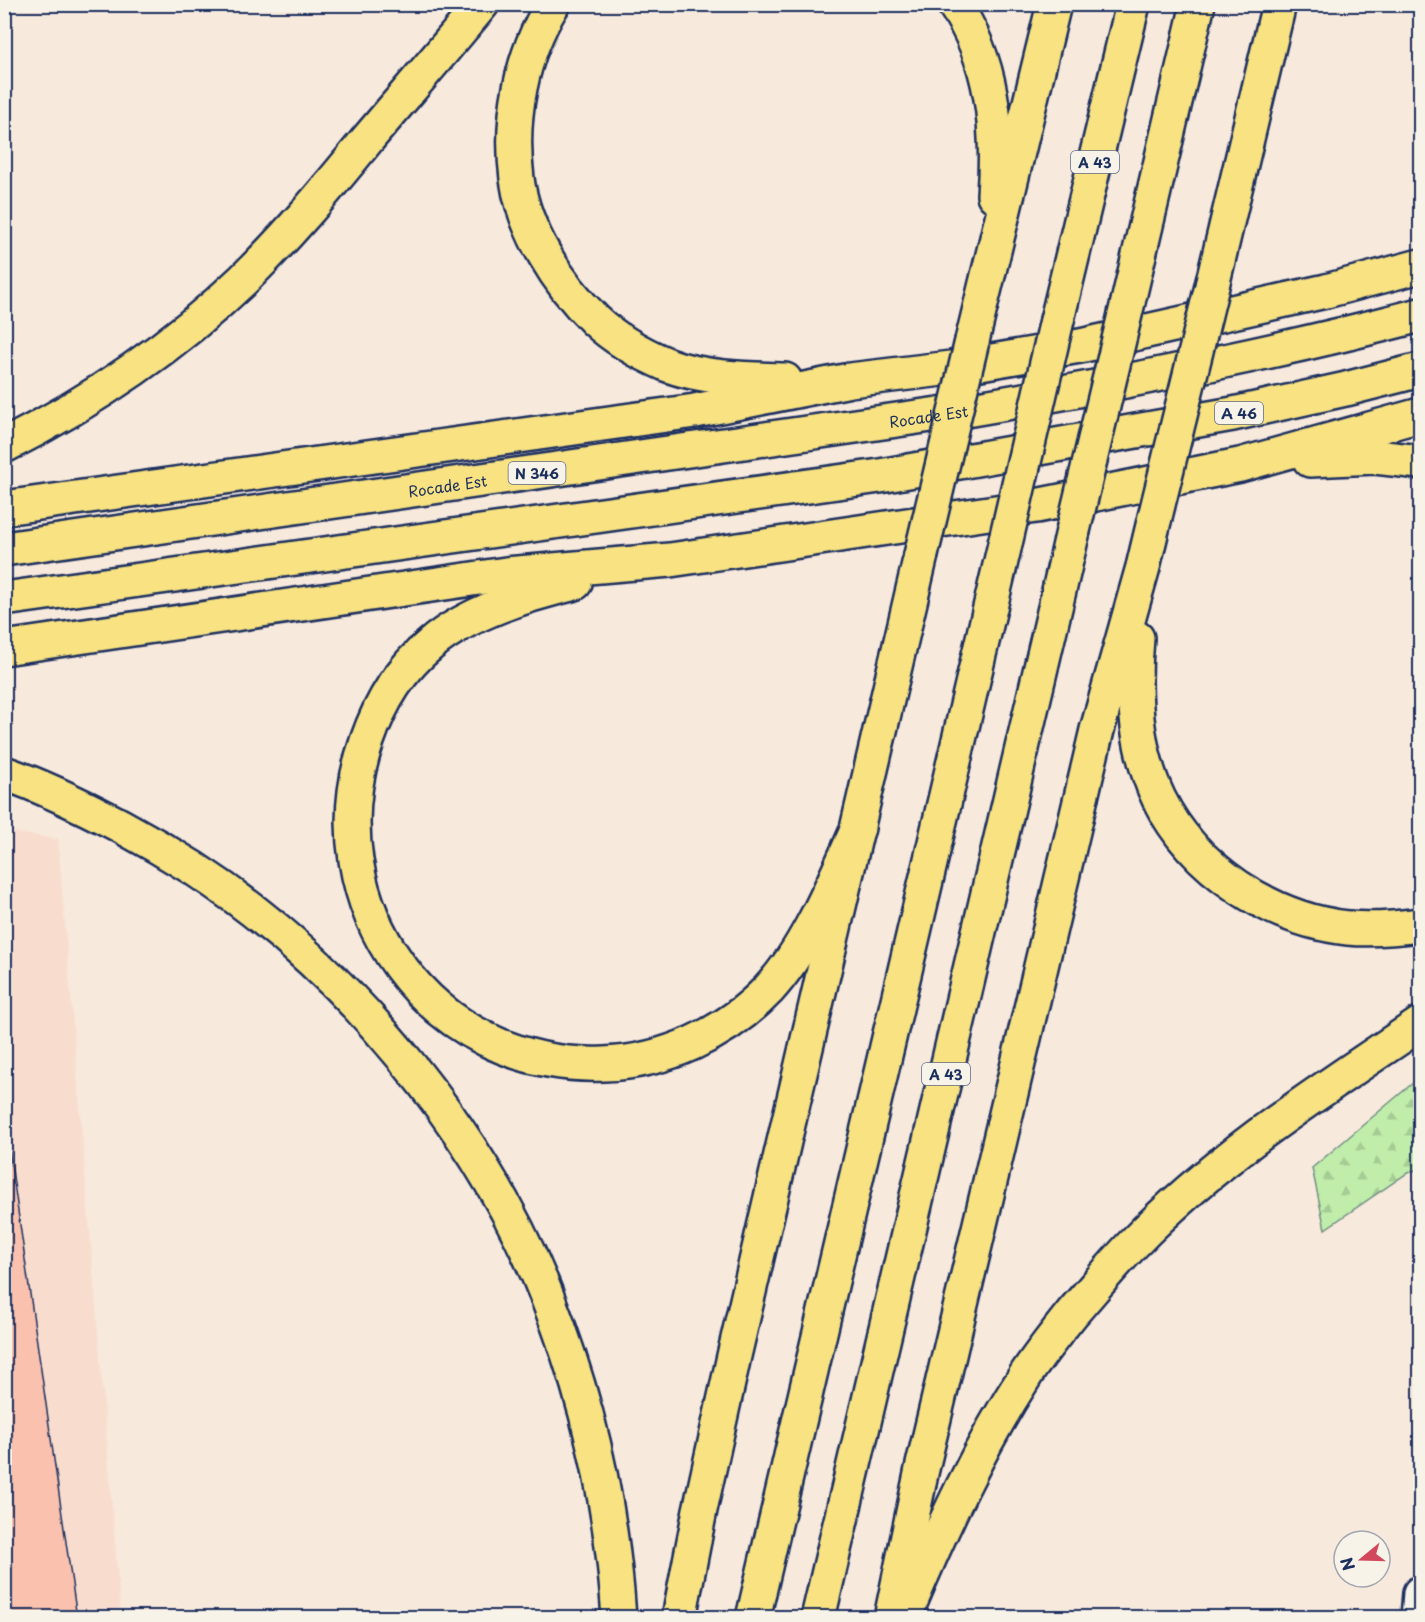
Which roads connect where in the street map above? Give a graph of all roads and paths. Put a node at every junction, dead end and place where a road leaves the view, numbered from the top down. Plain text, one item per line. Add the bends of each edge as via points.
1 (482, 4) edge
2 (553, 4) edge
3 (954, 4) edge
4 (1054, 4) edge
5 (1133, 4) edge
6 (1198, 4) edge
7 (1279, 4) edge
8 (1420, 266) edge
9 (987, 283) junction
10 (1420, 315) edge
11 (1420, 370) edge
12 (850, 380) junction
13 (1420, 415) edge
14 (4, 446) edge
15 (1420, 462) edge
16 (1240, 465) junction
17 (4, 508) edge
18 (4, 549) edge
19 (670, 560) junction
20 (1143, 567) junction
21 (4, 599) edge
22 (4, 648) edge
23 (4, 773) edge
24 (858, 828) junction
25 (1420, 925) edge
26 (1420, 1024) edge
27 (1420, 1593) edge
28 (619, 1617) edge
29 (679, 1617) edge
30 (753, 1617) edge
31 (818, 1617) edge
32 (891, 1617) edge
33 (904, 1617) edge
34 (1418, 1617) edge

1 - 14 highway via 329,187 243,280 128,373 79,406
2 - 12 highway via 530,52 514,126 517,181 523,206 557,275 596,320 631,346 670,365 737,378
3 - 9 highway via 981,56 994,119 995,180
4 - 9 highway
5 - 30 highway, A 43, bridge
6 - 31 highway, A 43, bridge
7 - 20 highway, bridge
8 - 12 highway via 1080,346
9 - 24 highway, bridge
10 - 18 highway, Rocade Est / N 346 via 1249,357 1068,392 868,425
11 - 21 highway, A 46 via 1233,414 880,476
12 - 17 highway via 685,412
13 - 16 highway
15 - 16 highway via 1364,457
16 - 19 highway via 1036,506
19 - 22 highway via 506,574
19 - 24 highway via 561,586 461,622 430,644 405,669 374,721 361,757 353,798 352,836 357,869 383,942 409,979 442,1012 471,1032 511,1051 587,1065 622,1064 654,1057 714,1032 770,988 816,917
20 - 25 highway via 1135,663 1137,720 1150,775 1175,825 1209,865 1276,908 1348,928
20 - 32 highway via 1083,788 922,1469
23 - 28 highway via 51,791 152,843 237,899 342,991 428,1088 504,1207 548,1297 568,1352 602,1478
24 - 29 highway via 734,1356
26 - 33 highway via 1215,1169 1134,1242 1102,1277 1028,1372 1003,1412 956,1498
27 - 34 street

